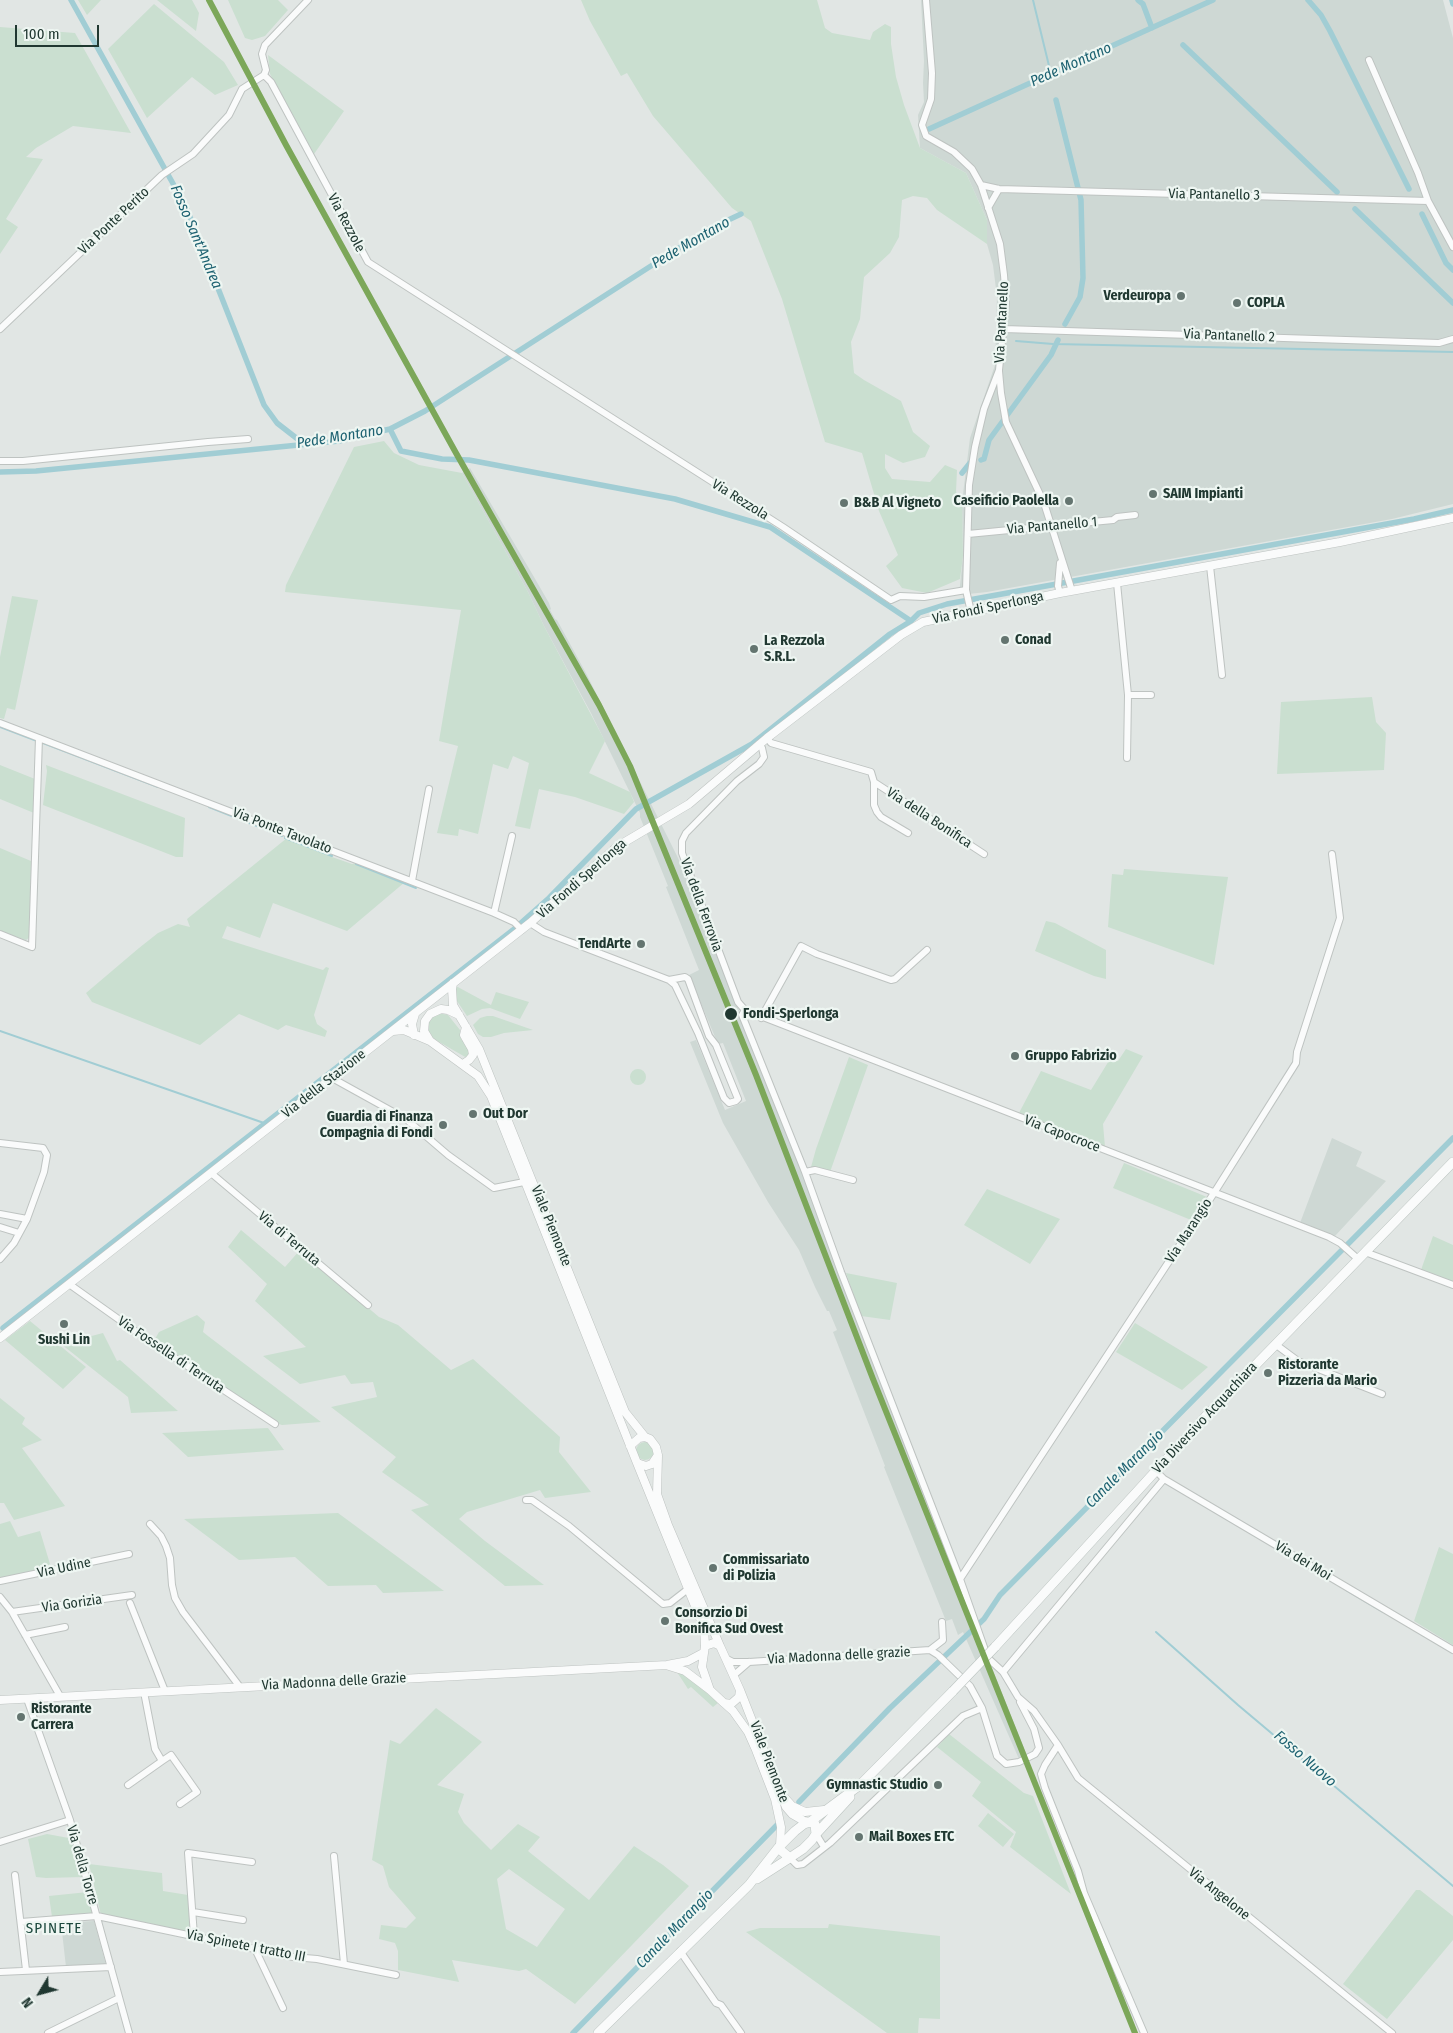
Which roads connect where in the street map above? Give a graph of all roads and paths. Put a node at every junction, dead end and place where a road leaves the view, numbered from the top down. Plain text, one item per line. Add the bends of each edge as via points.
1 (308, 0) edge
2 (926, 0) edge
3 (1368, 60) dead end
4 (264, 75) junction
5 (981, 185) junction
6 (999, 190) junction
7 (1428, 201) junction
8 (988, 208) junction
9 (1453, 247) edge
10 (0, 328) edge
11 (1004, 329) junction
12 (1453, 339) edge
13 (522, 362) joint
14 (999, 370) junction
15 (248, 440) dead end
16 (0, 461) edge
17 (1135, 515) dead end
18 (1453, 518) edge
19 (1052, 526) junction
20 (968, 534) junction
21 (1060, 559) junction
22 (1210, 566) junction
23 (1117, 583) junction
24 (1071, 589) junction
25 (1059, 590) junction
26 (967, 592) junction
27 (971, 609) junction
28 (1222, 675) dead end
29 (1128, 694) junction
30 (1151, 695) dead end
31 (0, 723) edge
32 (39, 738) junction
33 (767, 738) junction
34 (759, 744) junction
35 (1127, 758) dead end
36 (874, 782) junction
37 (429, 789) dead end
38 (908, 833) dead end
39 (512, 836) dead end
40 (984, 854) dead end
41 (1332, 854) dead end
42 (412, 881) junction
43 (494, 913) junction
44 (530, 923) junction
45 (518, 926) junction
46 (0, 934) edge
47 (927, 950) dead end
48 (669, 980) junction
49 (453, 983) junction
50 (436, 997) junction
51 (453, 1005) junction
52 (699, 1010) junction
53 (745, 1010) junction
54 (415, 1014) junction
55 (689, 1014) junction
56 (459, 1015) junction
57 (761, 1018) junction
58 (466, 1027) junction
59 (393, 1031) junction
60 (414, 1035) junction
61 (710, 1037) junction
62 (430, 1041) junction
63 (701, 1042) junction
64 (463, 1064) junction
65 (332, 1078) junction
66 (0, 1143) edge
67 (1453, 1162) edge
68 (805, 1172) junction
69 (211, 1173) junction
70 (853, 1180) dead end
71 (524, 1182) junction
72 (1214, 1193) junction
73 (0, 1214) edge
74 (27, 1219) junction
75 (0, 1227) edge
76 (19, 1233) junction
77 (1366, 1252) junction
78 (1356, 1257) junction
79 (0, 1259) edge
80 (69, 1284) junction
81 (1453, 1286) edge
82 (368, 1304) dead end
83 (0, 1338) edge
84 (1275, 1344) junction
85 (1382, 1394) dead end
86 (275, 1424) dead end
87 (644, 1437) junction
88 (630, 1446) junction
89 (658, 1455) junction
90 (638, 1463) junction
91 (1155, 1470) junction
92 (1164, 1479) junction
93 (526, 1500) dead end
94 (150, 1524) dead end
95 (129, 1554) dead end
96 (960, 1579) junction
97 (0, 1582) edge
98 (688, 1589) junction
99 (132, 1595) dead end
100 (0, 1597) edge
101 (130, 1604) dead end
102 (12, 1612) junction
103 (942, 1622) dead end
104 (64, 1627) dead end
105 (25, 1635) junction
106 (720, 1646) junction
107 (704, 1649) junction
108 (930, 1650) junction
109 (1453, 1650) edge
110 (727, 1659) junction
111 (749, 1662) junction
112 (667, 1665) junction
113 (1003, 1672) junction
114 (734, 1675) junction
115 (240, 1687) junction
116 (710, 1690) junction
117 (740, 1690) junction
118 (165, 1691) junction
119 (144, 1692) junction
120 (60, 1696) junction
121 (1018, 1697) junction
122 (27, 1698) junction
123 (0, 1700) edge
124 (724, 1703) junction
125 (982, 1708) junction
126 (1058, 1745) junction
127 (162, 1761) junction
128 (128, 1785) dead end
129 (860, 1785) junction
130 (780, 1792) junction
131 (180, 1804) dead end
132 (826, 1810) junction
133 (70, 1820) junction
134 (810, 1822) junction
135 (816, 1834) junction
136 (0, 1842) edge
137 (779, 1847) junction
138 (824, 1847) junction
139 (334, 1856) dead end
140 (790, 1858) junction
141 (252, 1862) dead end
142 (15, 1875) dead end
143 (749, 1885) junction
144 (193, 1912) junction
145 (97, 1916) junction
146 (243, 1920) dead end
147 (21, 1922) junction
148 (194, 1936) junction
149 (255, 1949) junction
150 (680, 1951) junction
151 (344, 1964) junction
152 (110, 1968) junction
153 (26, 1970) junction
154 (0, 1972) edge
155 (396, 1975) dead end
156 (119, 1998) junction
157 (283, 2008) dead end
158 (48, 2033) edge
159 (129, 2033) edge
160 (598, 2033) edge
161 (741, 2033) edge
162 (1144, 2033) edge
163 (1392, 2033) edge

1 - 4 street via 265,45 262,54
2 - 5 street, Via Pantanello via 932,73 931,99 922,125 926,136 954,152 972,169
3 - 7 street
4 - 10 street, Via Ponte Perito via 242,89 229,115 193,154 162,175
4 - 13 street, Via Rezzole via 271,82 368,262
5 - 6 street, Via Pantanello 3
5 - 8 street, Via Pantanello
6 - 7 street, Via Pantanello 3
6 - 8 street
7 - 9 street
8 - 11 street, Via Pantanello via 1000,244 1006,302
11 - 12 street, Via Pantanello 2 via 1439,344
11 - 14 street, Via Pantanello
13 - 26 street, Via Rezzola via 783,527 891,600 900,596
14 - 19 street via 1006,422
14 - 20 street, Via Pantanello via 984,409 975,447 969,486
15 - 16 street
17 - 19 street, Via Pantanello 1
18 - 22 street, Via Fondi Sperlonga
19 - 20 street, Via Pantanello 1
19 - 21 street
20 - 26 street, Via Pantanello
21 - 24 street
21 - 25 street
22 - 23 street, Via Fondi Sperlonga
22 - 28 street
23 - 24 street, Via Fondi Sperlonga
23 - 29 street
24 - 25 street, Via Fondi Sperlonga
25 - 27 street, Via Fondi Sperlonga
26 - 27 street, Via Pantanello
27 - 33 street, Via Fondi Sperlonga via 923,622 901,635
29 - 30 street
29 - 35 street
31 - 32 street, Via Ponte Tavolato
32 - 42 street, Via Ponte Tavolato
32 - 46 street via 32,947
33 - 34 street, Via Fondi Sperlonga
33 - 36 street, Via della Bonifica via 771,743 871,772
34 - 44 street, Via Fondi Sperlonga via 689,804 618,846
34 - 53 street, Via della Ferrovia via 764,757 759,764 737,781 686,833 682,842 682,853 738,1002
36 - 38 street via 877,812
36 - 40 street, Via della Bonifica
37 - 42 street
39 - 43 street
41 - 72 street, Via Marangio via 1340,918 1296,1063
42 - 43 street, Via Ponte Tavolato
43 - 45 street, Via Ponte Tavolato
44 - 45 street, Via della Stazione
44 - 48 street via 544,932
45 - 49 street, Via della Stazione
47 - 57 street via 892,980 801,946
48 - 52 street via 688,979
48 - 55 street
49 - 50 street, Via della Stazione
49 - 51 street
50 - 51 street
50 - 54 street, Via della Stazione
51 - 56 street, Viale Piemonte
52 - 55 street
52 - 61 street
53 - 57 street, Via Capocroce
53 - 68 street, Via della Ferrovia via 742,1014
54 - 59 street, Via della Stazione
54 - 60 street via 412,1024
55 - 63 street
56 - 58 street, Viale Piemonte
56 - 62 street via 441,1009 430,1014 424,1031
57 - 72 street, Via Capocroce
58 - 64 street via 464,1035 473,1055
58 - 87 street, Viale Piemonte via 479,1049 625,1412
59 - 60 street, Viale Piemonte via 404,1030
59 - 65 street, Via della Stazione
60 - 62 street, Viale Piemonte
61 - 63 street
61 - 63 street via 738,1099 736,1102 729,1103 724,1098
62 - 64 street, Viale Piemonte
64 - 71 street, Viale Piemonte via 478,1076 491,1096
65 - 69 street, Via della Stazione
65 - 71 street via 406,1119 448,1156 494,1188
66 - 74 street via 44,1148 47,1155
67 - 77 main road, Via Diversivo Acquachiara
68 - 70 street via 815,1170
68 - 96 street, Via della Ferrovia
69 - 80 street, Via della Stazione
69 - 82 street, Via di Terruta
71 - 88 street, Viale Piemonte
72 - 78 street, Via Capocroce via 1340,1243
72 - 96 street, Via Marangio
73 - 74 street
74 - 76 street
75 - 76 street
76 - 79 street
77 - 78 main road, Via Diversivo Acquachiara
77 - 81 street
78 - 84 main road, Via Diversivo Acquachiara
80 - 83 street, Via della Stazione
80 - 86 street, Via Fossella di Terruta
84 - 85 street via 1298,1361
84 - 91 main road, Via Diversivo Acquachiara
87 - 88 street
87 - 89 street, Viale Piemonte via 650,1439
88 - 90 street, Viale Piemonte
89 - 90 street via 652,1464
89 - 106 street, Viale Piemonte via 657,1494
90 - 98 street, Viale Piemonte
91 - 92 street, Via dei Moi
91 - 129 main road, Via Diversivo Acquachiara, bridge via 995,1647
92 - 109 street, Via dei Moi
92 - 113 street
93 - 98 street via 532,1500 569,1526 663,1604 670,1603
94 - 115 street via 166,1546 175,1598
95 - 97 street, Via Udine
96 - 113 street, Via della Ferrovia via 990,1660
98 - 107 street, Viale Piemonte via 704,1628
99 - 102 street, Via Gorizia
100 - 102 street
101 - 118 street
102 - 105 street
103 - 108 street, Via Madonna delle grazie via 943,1640
104 - 105 street
105 - 120 street
106 - 107 street via 714,1643
106 - 110 street, Viale Piemonte
107 - 112 street, Via Madonna delle Grazie via 688,1661
107 - 116 street, Viale Piemonte via 702,1667
108 - 111 street, Via Madonna delle grazie
108 - 125 street, Via Madonna delle grazie via 970,1686
110 - 111 street, Via Madonna delle grazie
110 - 114 street, Viale Piemonte
111 - 114 street, Via Madonna delle grazie
112 - 115 street, Via Madonna delle Grazie
112 - 116 street via 685,1672
113 - 121 street, Via della Ferrovia
114 - 117 street, Viale Piemonte
115 - 118 street, Via Madonna delle Grazie
116 - 124 street, Viale Piemonte
117 - 124 street via 736,1701
117 - 130 street, Viale Piemonte
118 - 119 street, Via Madonna delle Grazie
119 - 120 street, Via Madonna delle Grazie
119 - 127 street via 155,1749
120 - 122 street, Via Madonna delle Grazie
121 - 125 street, Via della Ferrovia via 1039,1742 1036,1754 1019,1762 1006,1764 997,1756
121 - 126 street, Via della Ferrovia via 1034,1711
122 - 123 street, Via Madonna delle Grazie
122 - 133 street, Via della Torre
124 - 137 street, Viale Piemonte via 748,1732 760,1758 775,1799 780,1827
125 - 138 street via 963,1716
126 - 162 street via 1041,1774 1045,1788 1084,1893
126 - 163 street, Via Angelone via 1078,1778
127 - 128 street
127 - 131 street via 171,1755 197,1792
129 - 132 main road
129 - 135 main road
130 - 132 street via 799,1810
130 - 134 street, Viale Piemonte via 792,1814
132 - 134 main road
133 - 136 street
133 - 145 street, Via della Torre
134 - 135 main road via 815,1824
134 - 137 main road via 794,1831
135 - 138 street
135 - 140 main road
137 - 140 main road
137 - 143 main road
138 - 140 street via 797,1866
139 - 151 street
140 - 143 main road
141 - 144 street via 188,1853
142 - 147 street
143 - 150 main road
144 - 146 street
144 - 148 street
145 - 147 street, Via Spinete I tratto III
145 - 148 street, Via Spinete I tratto III
145 - 152 street, Via della Torre
147 - 153 street
148 - 149 street, Via Spinete I tratto III
149 - 151 street, Via Spinete I tratto III
149 - 157 street
150 - 160 main road
150 - 161 street
151 - 155 street, Via Spinete I tratto III
152 - 153 street
152 - 156 street, Via della Torre
153 - 154 street
156 - 158 street
156 - 159 street, Via della Torre

